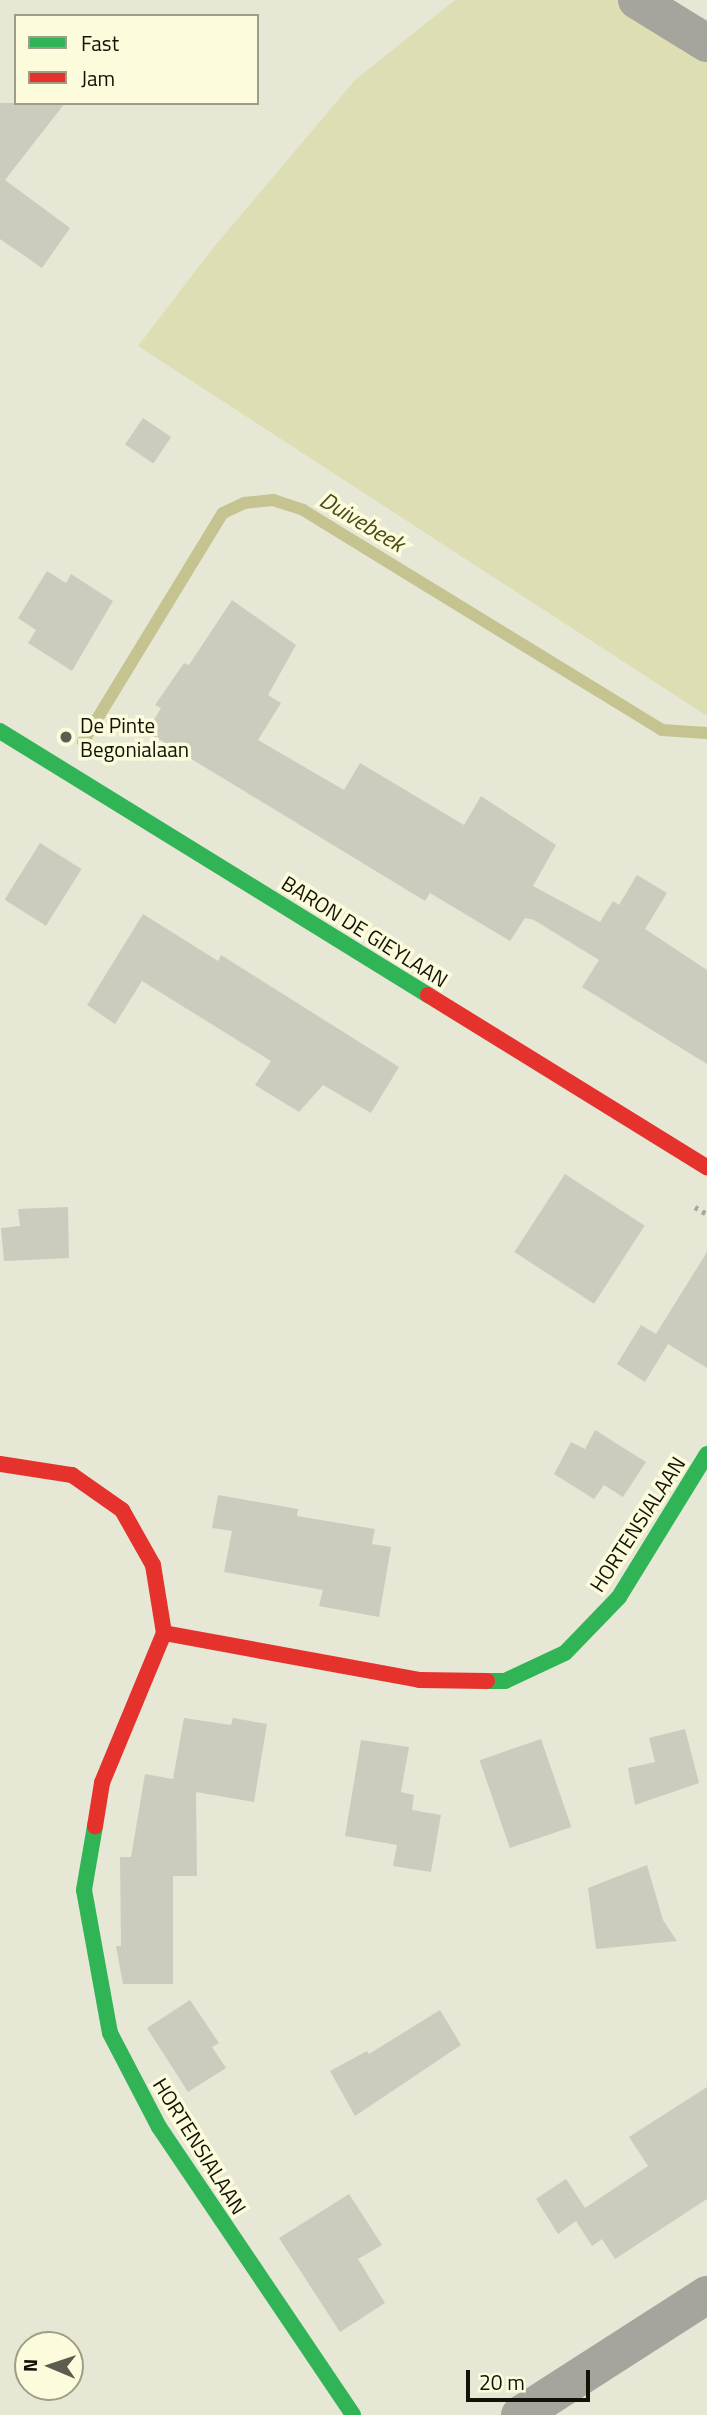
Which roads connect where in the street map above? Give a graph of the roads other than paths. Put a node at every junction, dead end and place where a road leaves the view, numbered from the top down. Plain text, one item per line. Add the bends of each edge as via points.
1 (637, 0) edge
2 (707, 43) edge
3 (0, 731) edge
4 (707, 1167) edge
5 (707, 1454) edge
6 (0, 1464) edge
7 (164, 1633) junction
8 (707, 2295) edge
9 (353, 2415) edge
10 (520, 2415) edge

1 - 2 street
3 - 4 street, BARON DE GIEYLAAN
5 - 7 street, HORTENSIALAAN via 618,1597 565,1653 505,1681 419,1680
6 - 7 street via 72,1475 122,1510 153,1565
7 - 9 street, HORTENSIALAAN via 102,1783 84,1889 110,2033 159,2127
8 - 10 street

